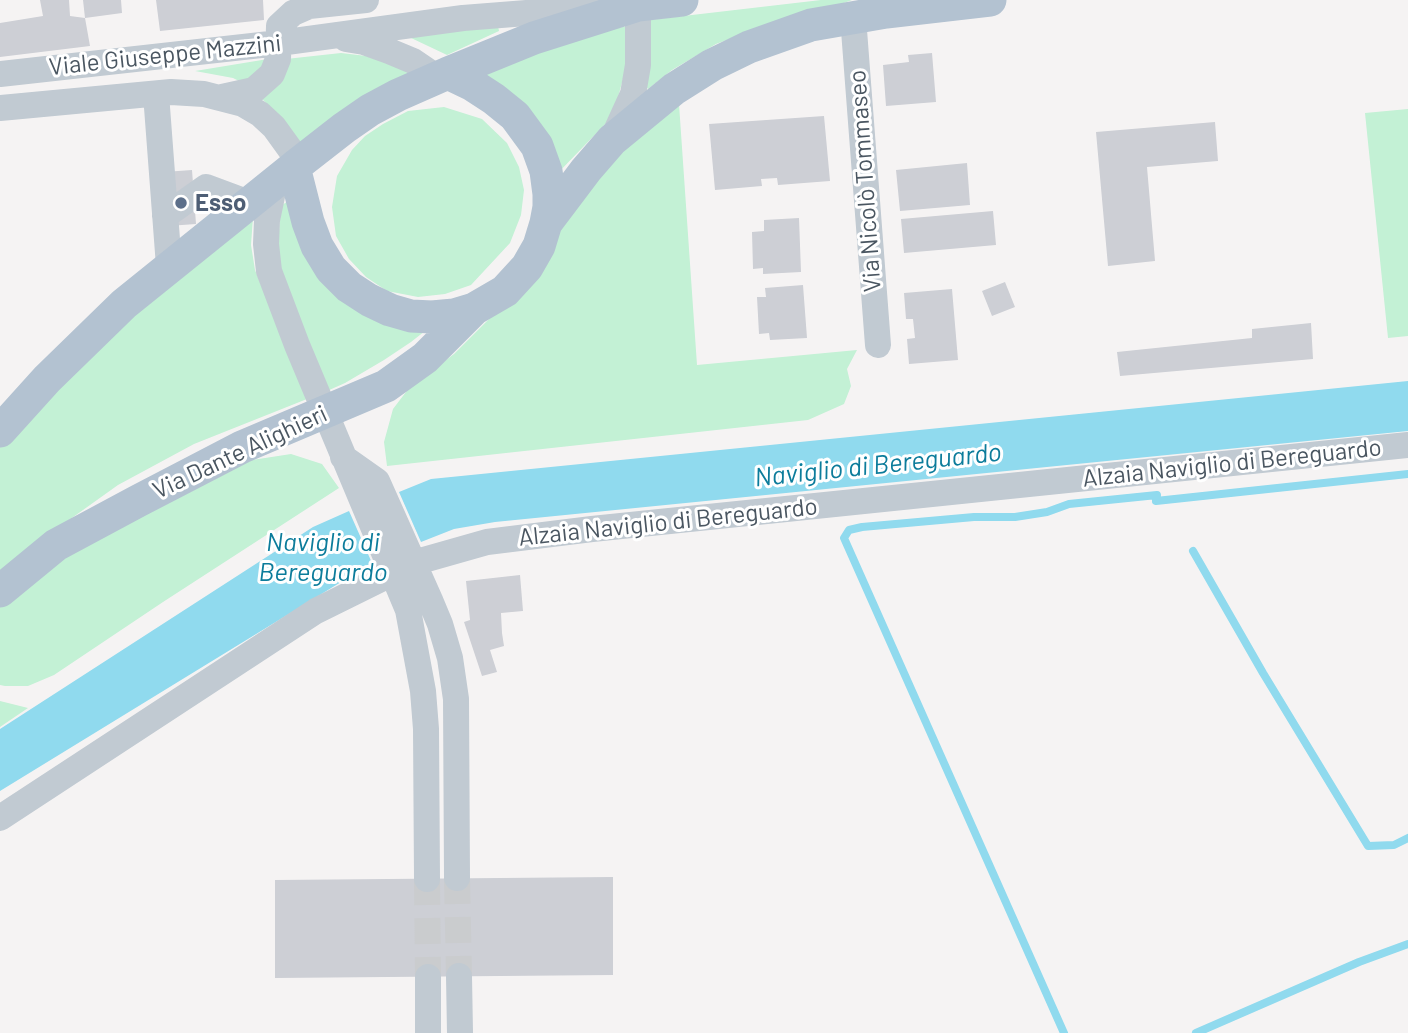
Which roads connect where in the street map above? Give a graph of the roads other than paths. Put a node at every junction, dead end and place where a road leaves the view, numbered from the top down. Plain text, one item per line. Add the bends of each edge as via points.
1 (366, 0) edge
2 (682, 0) edge
3 (990, 0) edge
4 (638, 2) edge
5 (853, 17) junction
6 (330, 36) junction
7 (279, 43) junction
8 (0, 74) edge
9 (443, 75) junction
10 (156, 93) junction
11 (221, 98) junction
12 (0, 108) edge
13 (612, 140) junction
14 (290, 171) junction
15 (249, 204) junction
16 (165, 216) junction
17 (546, 223) junction
18 (169, 266) junction
19 (474, 309) junction
20 (878, 345) dead end
21 (325, 411) junction
22 (0, 431) edge
23 (1408, 445) edge
24 (399, 561) junction
25 (0, 592) edge
26 (0, 818) edge
27 (457, 878) tunnel mouth
28 (427, 879) tunnel mouth
29 (459, 976) tunnel mouth
30 (428, 977) tunnel mouth
31 (428, 1033) edge
32 (460, 1033) edge

1 - 7 street via 309,6 293,13 279,26
2 - 4 main road, Viale Giuseppe Mazzini
3 - 5 main road, Viale Giuseppe Mazzini
4 - 6 street, Viale Giuseppe Mazzini
4 - 9 main road, Viale Giuseppe Mazzini
4 - 13 street via 633,94
5 - 13 main road, Viale Giuseppe Mazzini via 811,25 712,65 674,89
5 - 20 street, Via Nicolò Tommaseo
6 - 7 street, Viale Giuseppe Mazzini
6 - 9 street, Viale Giuseppe Mazzini via 364,42
7 - 8 street, Viale Giuseppe Mazzini
7 - 11 street via 272,74 254,90
9 - 14 main road, Viale Giuseppe Mazzini via 370,110
9 - 17 main road, Viale Giuseppe Mazzini via 494,99 515,116 537,146 549,194
10 - 11 street, Viale Giuseppe Mazzini
10 - 12 street, Viale Giuseppe Mazzini
10 - 16 street
11 - 14 street, Viale Giuseppe Mazzini via 243,104 274,127
13 - 17 main road, Viale Giuseppe Mazzini
14 - 15 main road
14 - 19 main road, Viale Giuseppe Mazzini via 317,246 349,287 411,316 443,316
14 - 21 street via 267,220 269,271
15 - 16 street via 206,187
15 - 18 main road
16 - 18 street
17 - 19 main road, Viale Giuseppe Mazzini via 527,267 505,290
18 - 22 main road via 47,379
19 - 21 main road, Via Dante Alighieri via 425,358 386,386
21 - 24 street via 343,457 377,481 374,501
21 - 25 main road, Via Dante Alighieri via 242,447 56,545
23 - 24 street, Alzaia Naviglio di Bereguardo via 486,542
24 - 26 street, Alzaia Naviglio di Bereguardo
24 - 27 street via 440,624 450,658 456,699
24 - 28 street via 423,691
29 - 32 street
30 - 31 street

